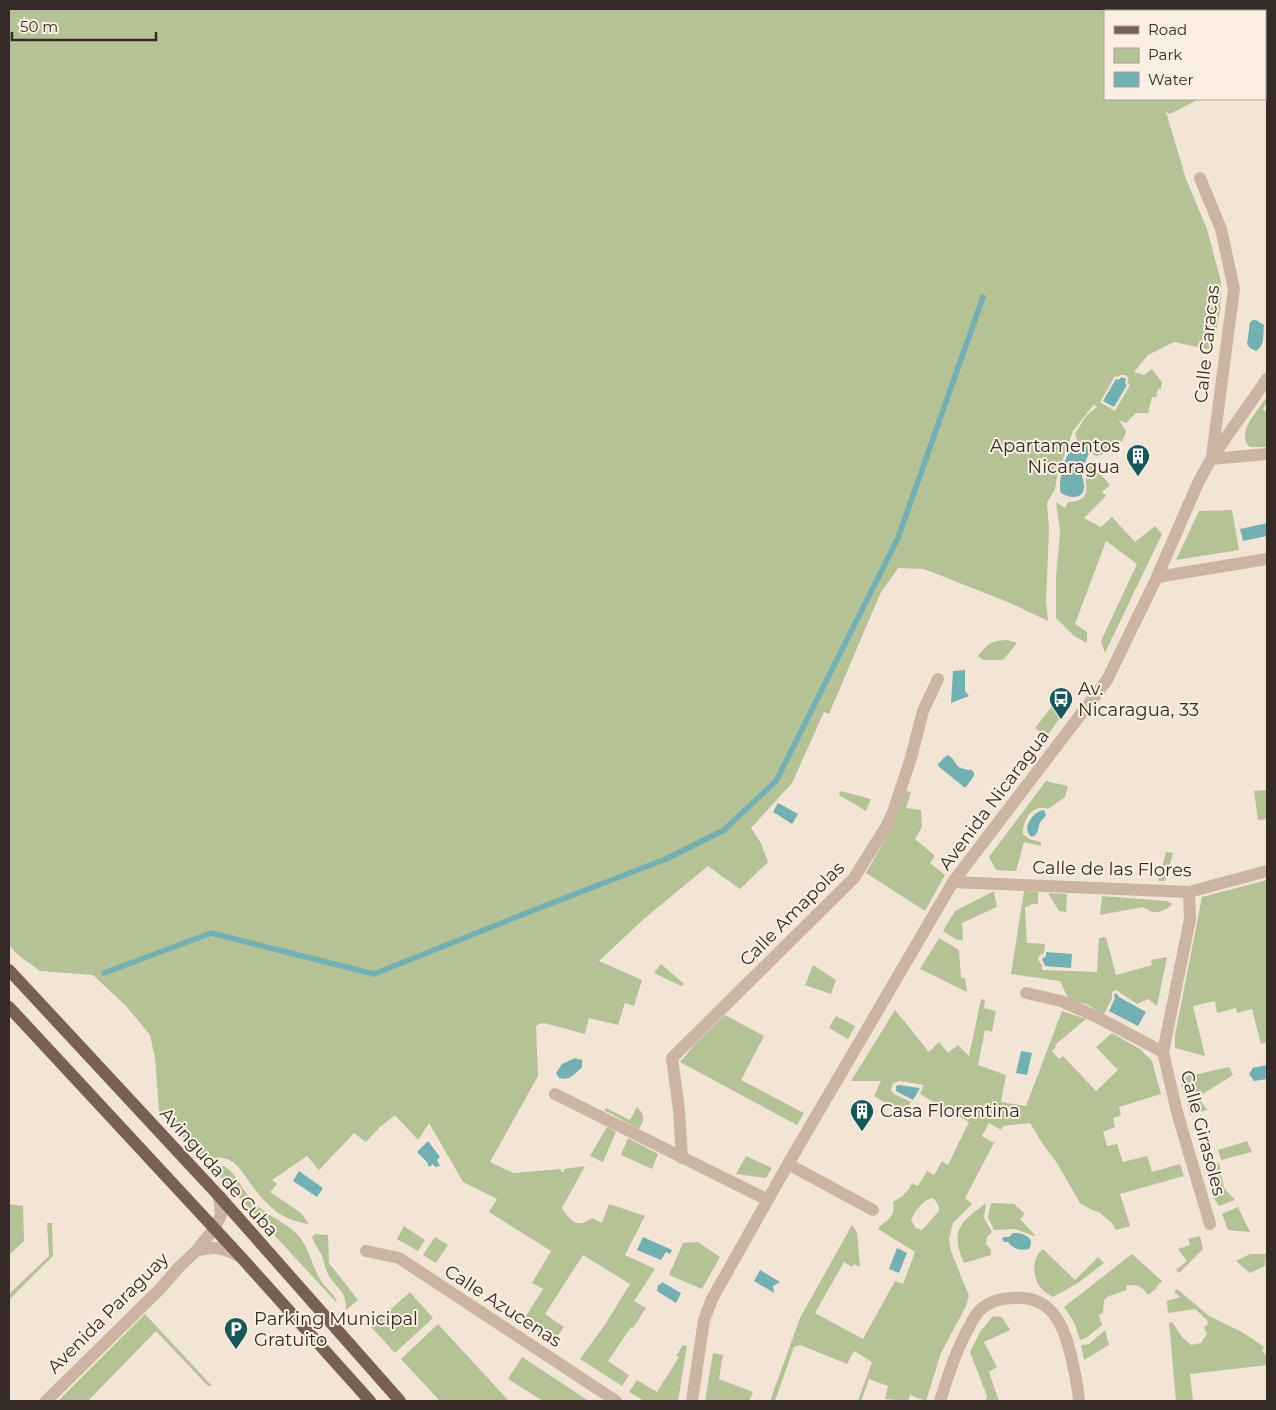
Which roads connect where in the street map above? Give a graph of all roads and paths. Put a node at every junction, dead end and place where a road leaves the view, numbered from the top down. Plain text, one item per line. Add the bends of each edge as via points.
1 (1200, 178) dead end
2 (1267, 379) edge
3 (1267, 454) edge
4 (1211, 459) junction
5 (1267, 559) edge
6 (1156, 577) junction
7 (938, 679) dead end
8 (1267, 871) edge
9 (953, 882) junction
10 (1189, 892) junction
11 (9, 970) edge
12 (1026, 993) dead end
13 (9, 1007) edge
14 (1163, 1052) junction
15 (555, 1094) dead end
16 (682, 1158) junction
17 (788, 1164) junction
18 (219, 1196) junction
19 (768, 1200) junction
20 (873, 1210) dead end
21 (1210, 1224) dead end
22 (214, 1229) junction
23 (196, 1251) junction
24 (366, 1251) dead end
25 (240, 1256) junction
26 (46, 1401) edge
27 (370, 1401) edge
28 (400, 1401) edge
29 (616, 1401) edge
30 (692, 1401) edge
31 (940, 1401) edge
32 (1079, 1401) edge

1 - 4 street, Calle Caracas via 1220,229 1234,289
2 - 4 street, Avenida Nicaragua
3 - 4 street
4 - 6 street, Avenida Nicaragua
5 - 6 street
6 - 9 street, Avenida Nicaragua via 1107,680
7 - 16 street, Calle Amapolas via 923,711 893,812 854,878 672,1058
8 - 10 street, Calle de las Flores
9 - 10 street, Calle de las Flores
9 - 17 street, Avenida Nicaragua
10 - 14 street, Calle Girasoles via 1190,919
11 - 18 main road, Avinguda de Cuba
12 - 14 street, Calle Girasoles via 1061,1002 1095,1016
13 - 22 main road
14 - 21 street, Calle Girasoles
15 - 16 street
16 - 19 street
17 - 19 street, Avenida Nicaragua
17 - 20 street
18 - 22 street via 221,1215
18 - 28 main road, Avinguda de Cuba
19 - 30 street, Avenida Nicaragua via 712,1299 704,1320
22 - 23 street, Avenida Paraguay
22 - 25 main road
23 - 25 street via 224,1248
23 - 26 street, Avenida Paraguay
24 - 29 street, Calle Azucenas via 399,1258
25 - 27 main road
31 - 32 street via 962,1340 978,1312 1002,1298 1020,1297 1037,1301 1053,1312 1065,1332

